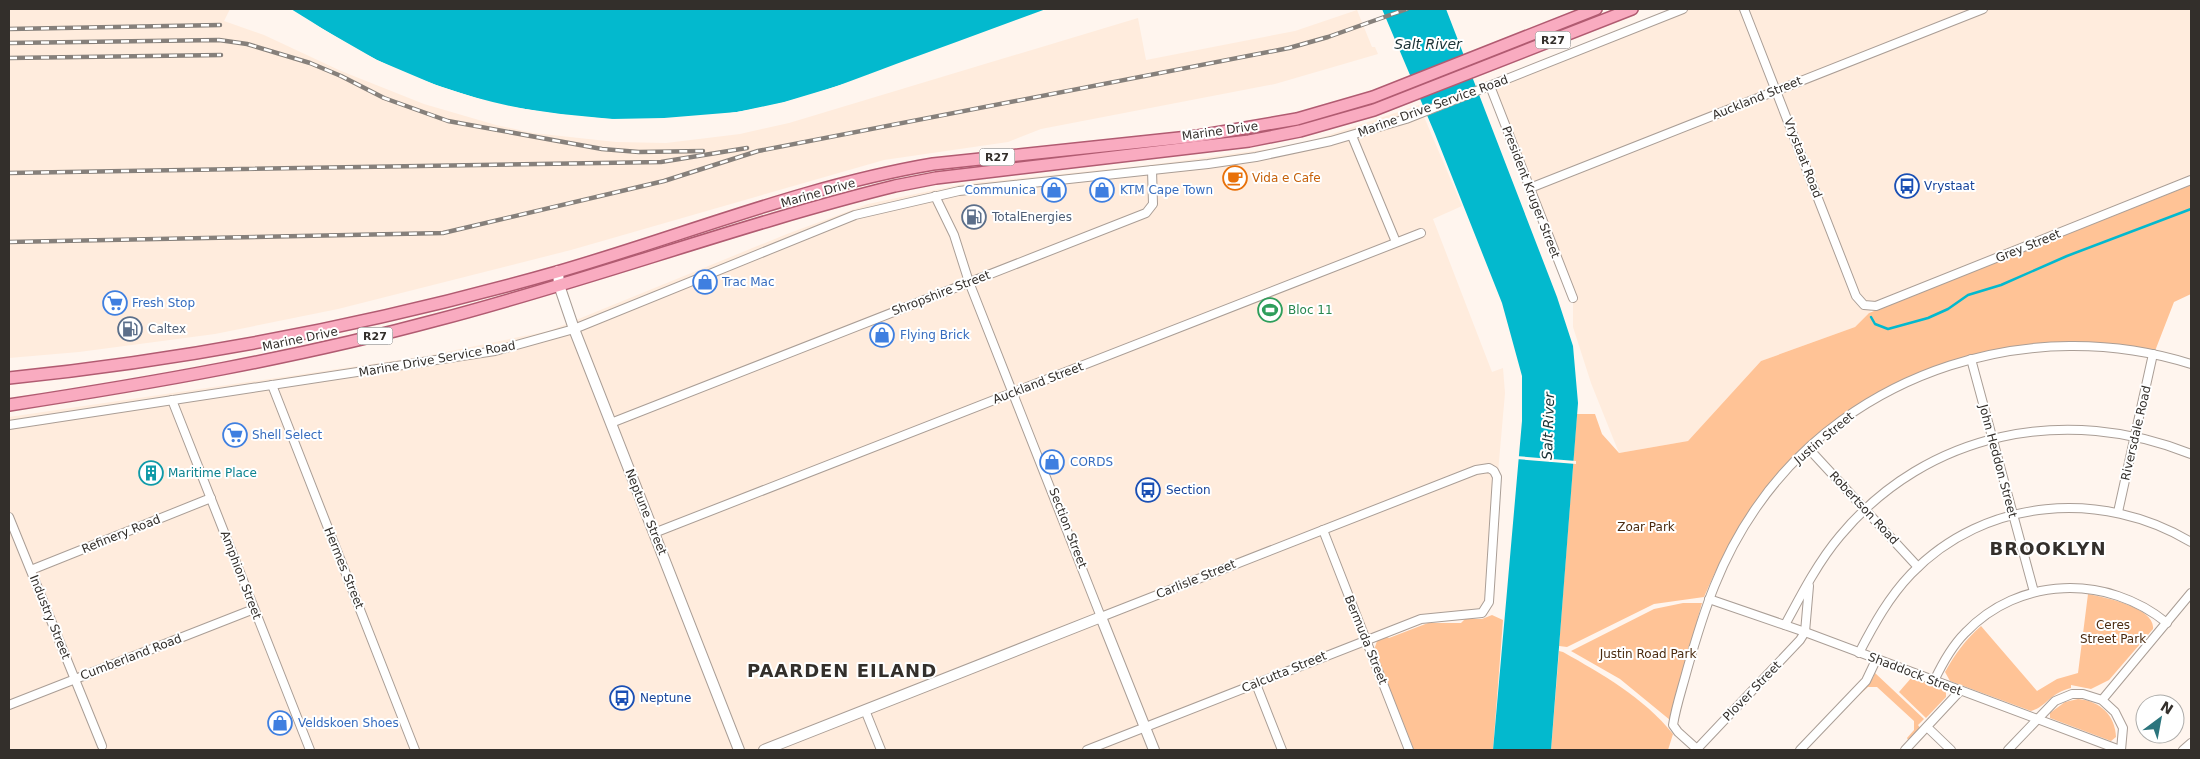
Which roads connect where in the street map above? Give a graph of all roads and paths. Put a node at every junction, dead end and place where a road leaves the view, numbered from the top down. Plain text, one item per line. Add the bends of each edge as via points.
1 (1596, 9) edge
2 (1632, 9) edge
3 (1683, 9) edge
4 (1744, 9) edge
5 (1983, 9) edge
6 (1490, 86) junction
7 (1776, 90) junction
8 (1352, 136) junction
9 (1152, 170) junction
10 (2191, 180) edge
11 (1530, 188) junction
12 (935, 196) junction
13 (1421, 233) dead end
14 (1396, 242) junction
15 (558, 272) junction
16 (969, 282) junction
17 (560, 285) junction
18 (1573, 298) dead end
19 (1864, 305) joint
20 (574, 329) junction
21 (2153, 354) junction
22 (1971, 359) junction
23 (2191, 364) edge
24 (9, 378) edge
25 (272, 385) junction
26 (1013, 392) junction
27 (172, 400) junction
28 (9, 405) edge
29 (611, 423) junction
30 (9, 425) edge
31 (2136, 436) junction
32 (1992, 439) junction
33 (1809, 449) junction
34 (2191, 454) edge
35 (211, 498) junction
36 (1865, 510) junction
37 (2118, 512) junction
38 (2012, 516) junction
39 (9, 517) edge
40 (1323, 530) junction
41 (654, 533) junction
42 (2191, 542) edge
43 (1918, 567) junction
44 (31, 570) junction
45 (1809, 584) junction
46 (2034, 592) junction
47 (2191, 593) edge
48 (1709, 599) junction
49 (254, 609) junction
50 (1484, 612) joint
51 (1102, 617) junction
52 (2167, 622) junction
53 (1784, 626) junction
54 (1805, 632) junction
55 (1365, 640) junction
56 (1859, 653) junction
57 (1876, 660) junction
58 (75, 679) junction
59 (1934, 681) junction
60 (1256, 684) junction
61 (1960, 691) junction
62 (2102, 700) junction
63 (9, 705) edge
64 (865, 710) junction
65 (2036, 720) junction
66 (1144, 727) junction
67 (1927, 727) junction
68 (2191, 743) edge
69 (102, 746) dead end
70 (310, 750) edge
71 (415, 750) edge
72 (739, 750) edge
73 (764, 750) edge
74 (881, 750) edge
75 (1087, 750) edge
76 (1154, 750) edge
77 (1282, 750) edge
78 (1409, 750) edge
79 (1698, 750) edge
80 (1800, 750) edge
81 (1905, 750) edge
82 (1951, 750) edge
83 (2008, 750) edge
84 (2120, 750) edge
85 (2183, 750) edge

1 - 15 main road, Marine Drive / R27 via 1396,88 1297,119 1198,136 934,164 890,172 798,197
2 - 17 main road, Marine Drive / R27 via 1397,102 1300,132 1249,142 936,178 895,186
3 - 6 street, Marine Drive Service Road
4 - 7 street, Vrystaat Road
5 - 7 street, Auckland Street
6 - 8 street, Marine Drive Service Road
6 - 11 street, President Kruger Street
7 - 11 street, Auckland Street
7 - 19 street, Vrystaat Road via 1856,296
8 - 9 street, Marine Drive Service Road via 1256,157
8 - 14 street
9 - 12 street, Marine Drive Service Road
9 - 16 street, Shropshire Street via 1153,204 1146,213
10 - 19 street, Grey Street via 1876,306
11 - 18 street, President Kruger Street
12 - 16 street, Section Street via 954,235
12 - 20 street, Marine Drive Service Road via 855,216
13 - 14 street, Auckland Street
14 - 26 street, Auckland Street
15 - 17 street, Neptune Street
15 - 24 main road, Marine Drive / R27 via 449,301 278,338
16 - 26 street, Section Street
16 - 29 street, Shropshire Street
17 - 20 street, Neptune Street
17 - 28 main road, Marine Drive / R27 via 438,320 286,356
20 - 25 street, Marine Drive Service Road via 495,351
20 - 29 street, Neptune Street
21 - 22 street, Justin Street via 2109,347 2049,346 2015,349
21 - 23 street, Justin Street
21 - 31 street, Riversdale Road
22 - 32 street, John Heddon Street
22 - 33 street, Justin Street via 1924,375 1864,406
25 - 27 street, Marine Drive Service Road
25 - 71 street, Hermes Street
26 - 41 street, Auckland Street
26 - 51 street, Section Street
27 - 30 street, Marine Drive Service Road
27 - 35 street, Amphion Street
29 - 41 street, Neptune Street
31 - 32 street via 2100,430 2063,429
31 - 34 street
31 - 37 street, Riversdale Road
32 - 36 street via 1924,466
32 - 38 street, John Heddon Street
33 - 36 street, Robertson Road
33 - 48 street, Justin Street via 1756,508 1731,548
35 - 44 street, Refinery Road
35 - 49 street, Amphion Street
36 - 43 street, Robertson Road
36 - 45 street via 1830,549
37 - 38 street via 2069,508
37 - 42 street via 2149,521
38 - 43 street via 1960,538
38 - 46 street, John Heddon Street
39 - 44 street, Industry Street
40 - 50 street, Carlisle Street via 1476,470 1492,469 1498,482 1489,602
40 - 51 street, Carlisle Street
40 - 55 street, Bermuda Street
41 - 72 street, Neptune Street
43 - 56 street via 1885,607
44 - 58 street, Industry Street
45 - 53 street
45 - 54 street
46 - 52 street via 2071,588 2107,592 2139,604
46 - 59 street via 1997,608 1974,624 1948,653
47 - 52 street
48 - 53 street, Shaddock Street
48 - 79 street, Justin Street via 1673,725
49 - 58 street, Cumberland Road
49 - 70 street, Amphion Street
50 - 55 street, Calcutta Street via 1428,617
51 - 64 street, Carlisle Street
51 - 66 street, Section Street
52 - 62 street
53 - 54 street, Shaddock Street
54 - 56 street, Shaddock Street
54 - 79 street, Plover Street via 1794,648
55 - 60 street, Calcutta Street
55 - 78 street, Bermuda Street
56 - 57 street, Shaddock Street
57 - 59 street, Shaddock Street
57 - 80 street via 1866,681
58 - 63 street, Cumberland Road
58 - 69 street, Industry Street
59 - 61 street, Shaddock Street
60 - 66 street, Calcutta Street
60 - 77 street
61 - 65 street, Shaddock Street
61 - 67 street
62 - 65 street via 2083,694 2063,696
62 - 84 street via 2115,712 2123,728
64 - 73 street, Carlisle Street
64 - 74 street
65 - 83 street
65 - 84 street, Shaddock Street
66 - 75 street, Calcutta Street
66 - 76 street, Section Street
67 - 81 street
67 - 82 street
68 - 85 street

